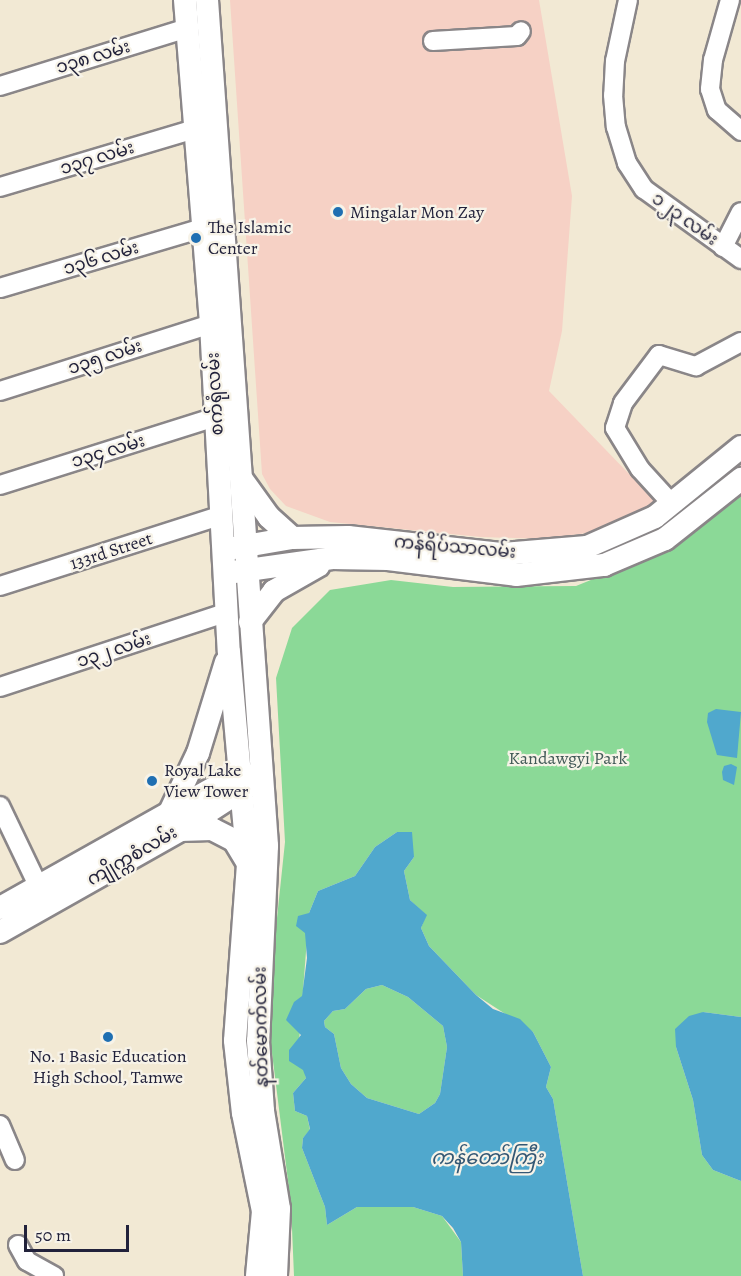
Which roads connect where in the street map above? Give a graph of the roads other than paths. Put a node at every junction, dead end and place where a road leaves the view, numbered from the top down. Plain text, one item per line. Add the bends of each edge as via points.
1 (185, 0) edge
2 (207, 0) edge
3 (628, 0) edge
4 (730, 0) edge
5 (187, 28) junction
6 (521, 31) dead end
7 (433, 40) dead end
8 (0, 86) edge
9 (194, 129) junction
10 (741, 131) edge
11 (0, 187) edge
12 (741, 212) edge
13 (202, 228) junction
14 (723, 247) junction
15 (741, 259) edge
16 (0, 288) edge
17 (211, 324) junction
18 (741, 342) edge
19 (0, 391) edge
20 (216, 417) junction
21 (741, 447) edge
22 (741, 479) edge
23 (243, 481) junction
24 (0, 485) edge
25 (672, 504) junction
26 (222, 515) junction
27 (292, 538) junction
28 (247, 546) junction
29 (224, 550) junction
30 (443, 557) junction
31 (332, 558) junction
32 (249, 570) junction
33 (226, 573) junction
34 (0, 586) edge
35 (228, 612) junction
36 (250, 622) junction
37 (229, 652) junction
38 (0, 687) edge
39 (252, 774) junction
40 (0, 806) edge
41 (175, 822) junction
42 (8, 843) edge
43 (248, 864) junction
44 (42, 895) junction
45 (0, 908) edge
46 (0, 932) edge
47 (0, 1125) edge
48 (15, 1160) dead end
49 (18, 1245) dead end
50 (54, 1276) edge
51 (257, 1276) edge
52 (276, 1276) edge

1 - 5 main road, စက်ရုံလမ်း
2 - 23 main road, စက်ရုံလမ်း
3 - 14 street, ၁၂၃ လမ်း via 615,61 613,95 616,127 627,163 644,189
4 - 10 street via 712,60 710,89 717,110
5 - 8 street, ၁၃၈ လမ်း
5 - 9 main road, စက်ရုံလမ်း
6 - 7 street via 517,36
9 - 11 street, ၁၃၇ လမ်း
9 - 13 main road, စက်ရုံလမ်း
12 - 14 street
13 - 16 street, ၁၃၆ လမ်း
13 - 17 main road, စက်ရုံလမ်း
14 - 15 street, ၁၂၃ လမ်း
17 - 19 street, ၁၃၅ လမ်း
17 - 20 main road, စက်ရုံလမ်း
18 - 25 street via 696,366 659,355 623,403 615,428 640,469
20 - 24 street, ၁၃၄ လမ်း
20 - 26 main road, စက်ရုံလမ်း
21 - 25 main road, ကန်ရိပ်သာလမ်း
22 - 30 main road via 665,539 604,565 516,574
23 - 27 main road via 269,516
23 - 28 main road, စက်ရုံလမ်း
25 - 30 main road, ကန်ရိပ်သာလမ်း via 642,525 586,547
26 - 29 main road, စက်ရုံလမ်း
26 - 34 street, 133rd Street
27 - 28 main road, ကန်ရိပ်သာလမ်း
27 - 30 main road, ကန်ရိပ်သာလမ်း via 348,537
28 - 29 main road, ကန်ရိပ်သာလမ်း
28 - 32 main road, စက်ရုံလမ်း
29 - 33 main road, စက်ရုံလမ်း
30 - 31 main road
31 - 32 main road
31 - 36 main road via 274,591
32 - 33 main road
32 - 36 main road, စက်ရုံလမ်း
33 - 35 main road, စက်ရုံလမ်း
35 - 37 main road, စက်ရုံလမ်း
35 - 38 street, ၁၃၂ လမ်း
36 - 39 main road, စက်ရုံလမ်း
37 - 39 main road, စက်ရုံလမ်း
37 - 41 main road
39 - 41 main road, ကျိုက္ကစံလမ်း
39 - 43 main road, နတ်မောက်လမ်း
39 - 52 main road, နတ်မောက်လမ်း via 267,846 258,1041 263,1112 279,1209
40 - 42 street
41 - 43 main road via 212,829 234,840
41 - 44 main road, ကျိုက္ကစံလမ်း
42 - 44 street
43 - 51 main road, နတ်မောက်လမ်း via 236,1041 243,1113 263,1211
44 - 45 main road
44 - 46 main road, ကျိုက္ကစံလမ်း
47 - 48 street
49 - 50 street via 27,1261

